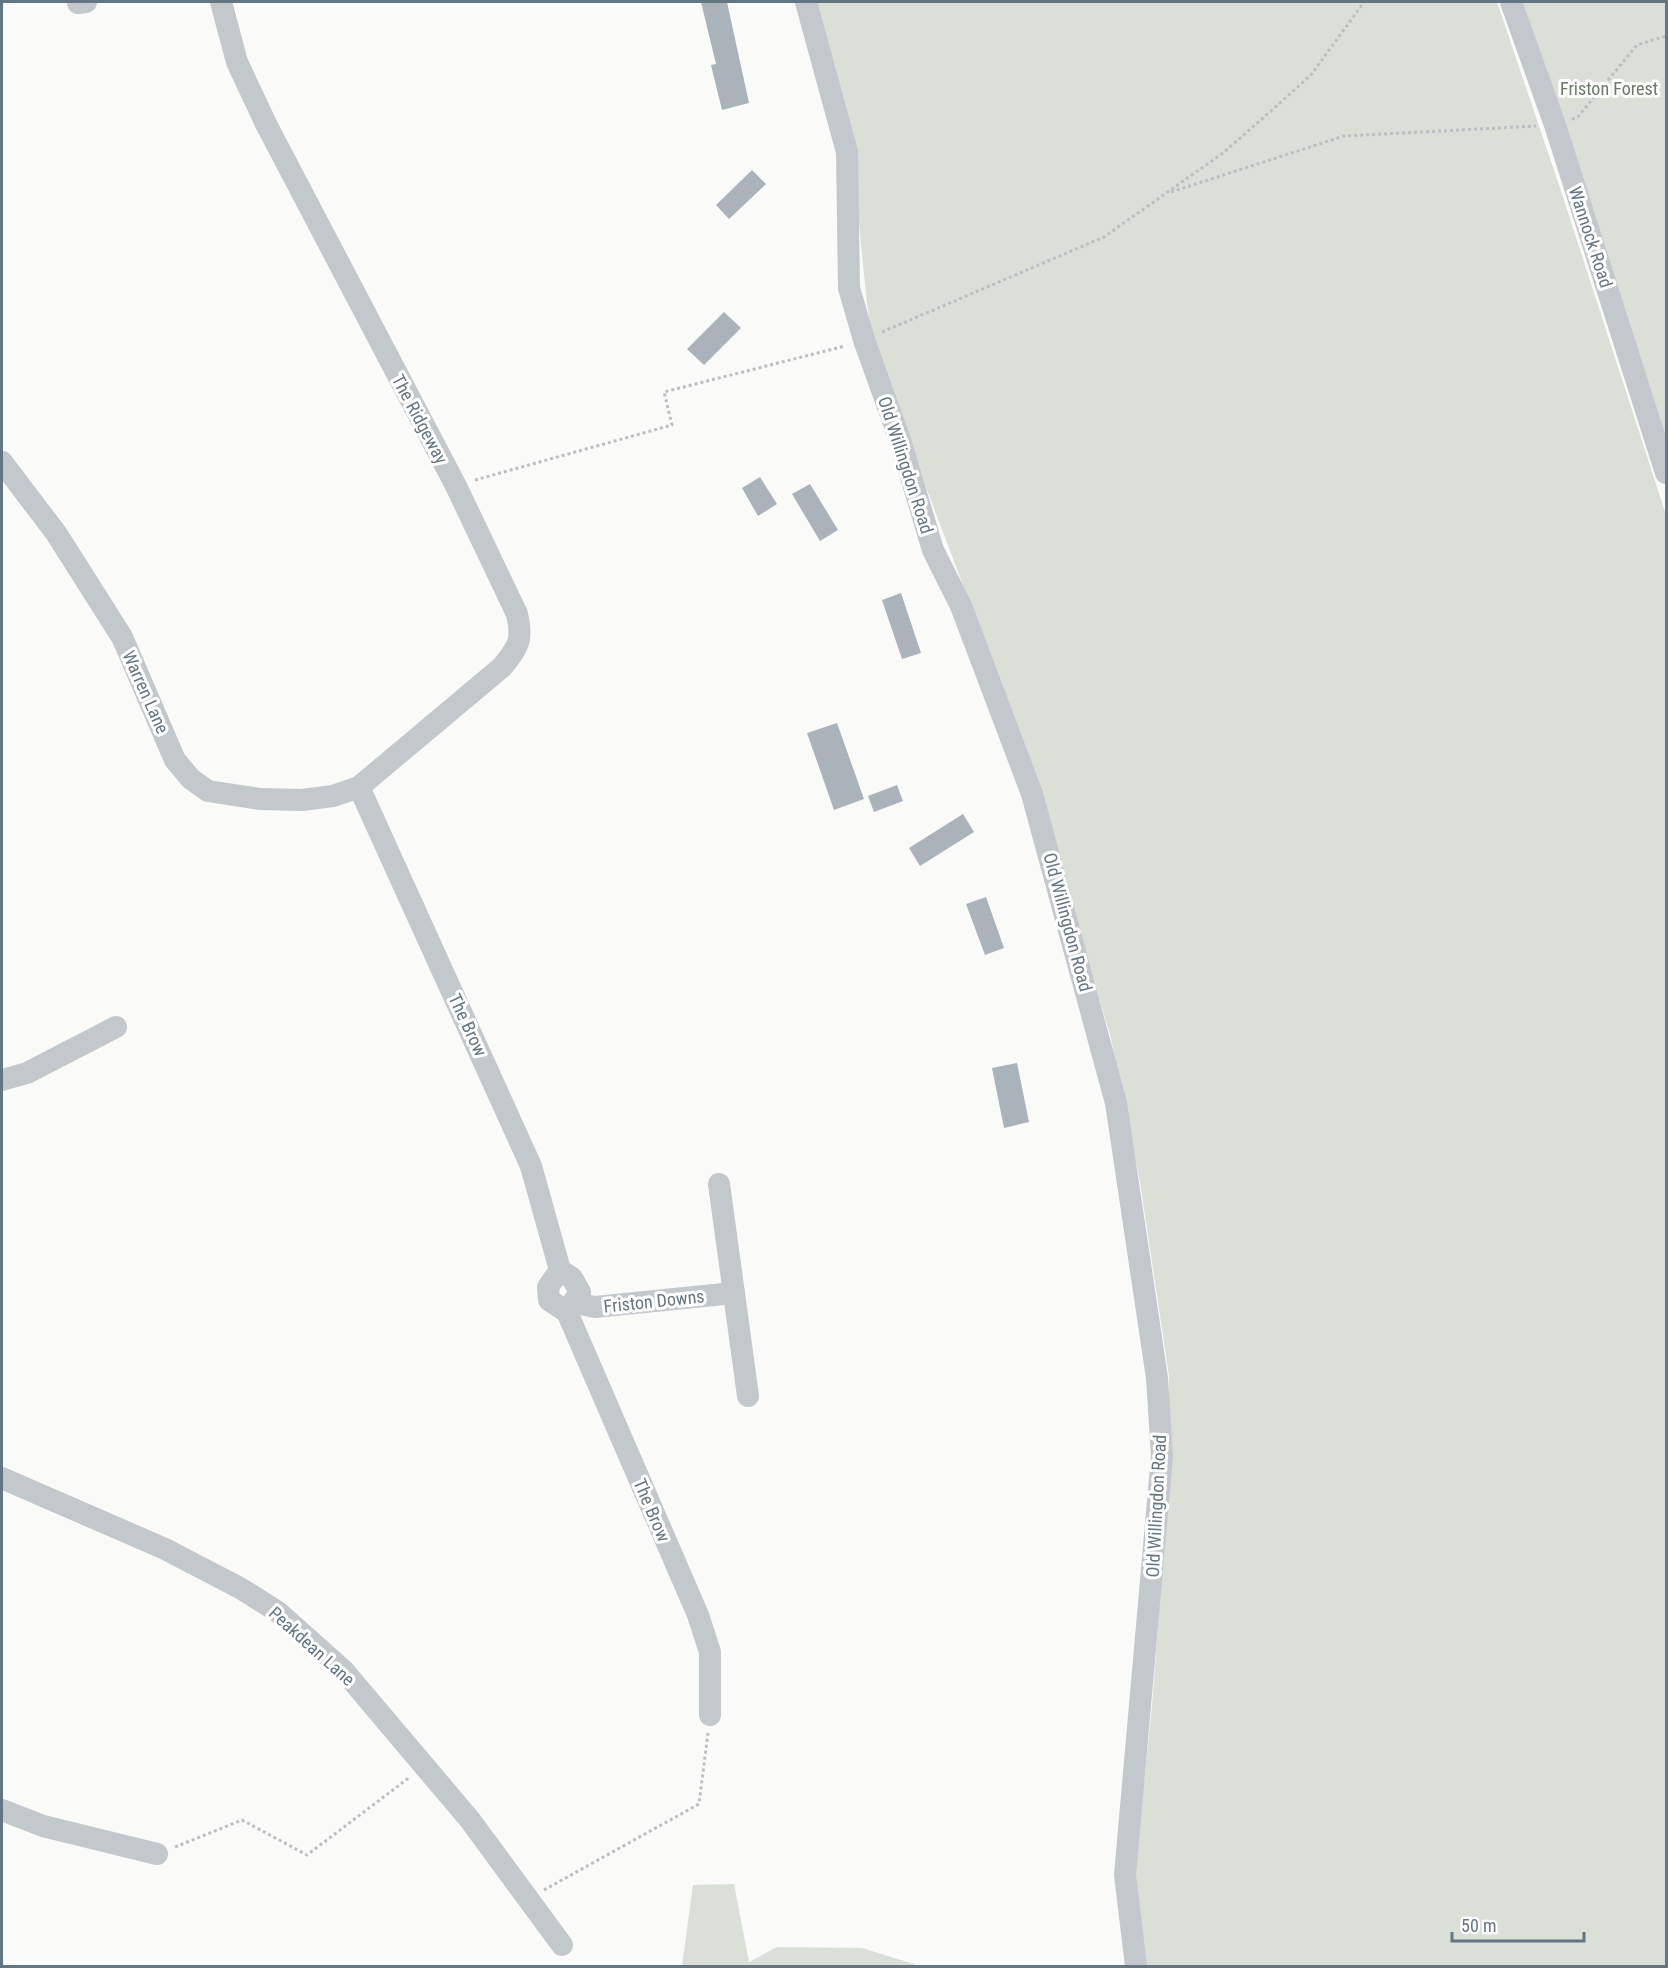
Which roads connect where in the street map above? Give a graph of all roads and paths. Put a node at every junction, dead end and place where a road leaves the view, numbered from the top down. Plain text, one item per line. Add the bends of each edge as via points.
1 (221, 2) edge
2 (807, 2) edge
3 (1364, 2) edge
4 (1511, 2) edge
5 (1666, 36) edge
6 (1555, 125) junction
7 (1166, 193) junction
8 (864, 340) junction
9 (2, 462) edge
10 (1666, 473) edge
11 (456, 486) junction
12 (359, 787) junction
13 (116, 1027) dead end
14 (2, 1080) edge
15 (719, 1184) dead end
16 (734, 1293) junction
17 (571, 1307) junction
18 (748, 1396) dead end
19 (2, 1478) edge
20 (710, 1715) joint
21 (424, 1766) junction
22 (2, 1810) edge
23 (157, 1854) joint
24 (529, 1898) junction
25 (562, 1945) dead end
26 (1136, 1966) edge

1 - 11 street, The Ridgeway via 237,62 267,124
2 - 8 street, Old Willingdon Road via 847,152 849,288
3 - 7 path via 1311,75 1223,153
4 - 6 street, Wannock Road
5 - 6 path via 1637,45 1576,118
6 - 7 path via 1344,136
6 - 10 street, Wannock Road
7 - 8 path via 1104,237
8 - 11 path via 664,392 672,425
8 - 26 street, Old Willingdon Road via 933,550 961,606 1032,794 1116,1103 1157,1378 1162,1456 1125,1875
9 - 12 street, Warren Lane via 56,534 122,637 175,760 191,779 208,791 260,799 302,800
11 - 12 street, The Ridgeway via 517,614 522,633 516,650 502,667
12 - 17 street, The Brow via 531,1166 560,1270 572,1278 580,1292
13 - 14 street via 27,1073
15 - 16 street
16 - 17 street, Friston Downs
16 - 18 street
17 - 20 street, The Brow via 698,1615 710,1652
19 - 21 street, Peakdean Lane via 165,1550 278,1612 344,1671
20 - 24 path via 699,1804
21 - 23 path via 307,1855 242,1820
21 - 24 street, Peakdean Lane
22 - 23 street via 43,1826
24 - 25 street, Peakdean Lane

